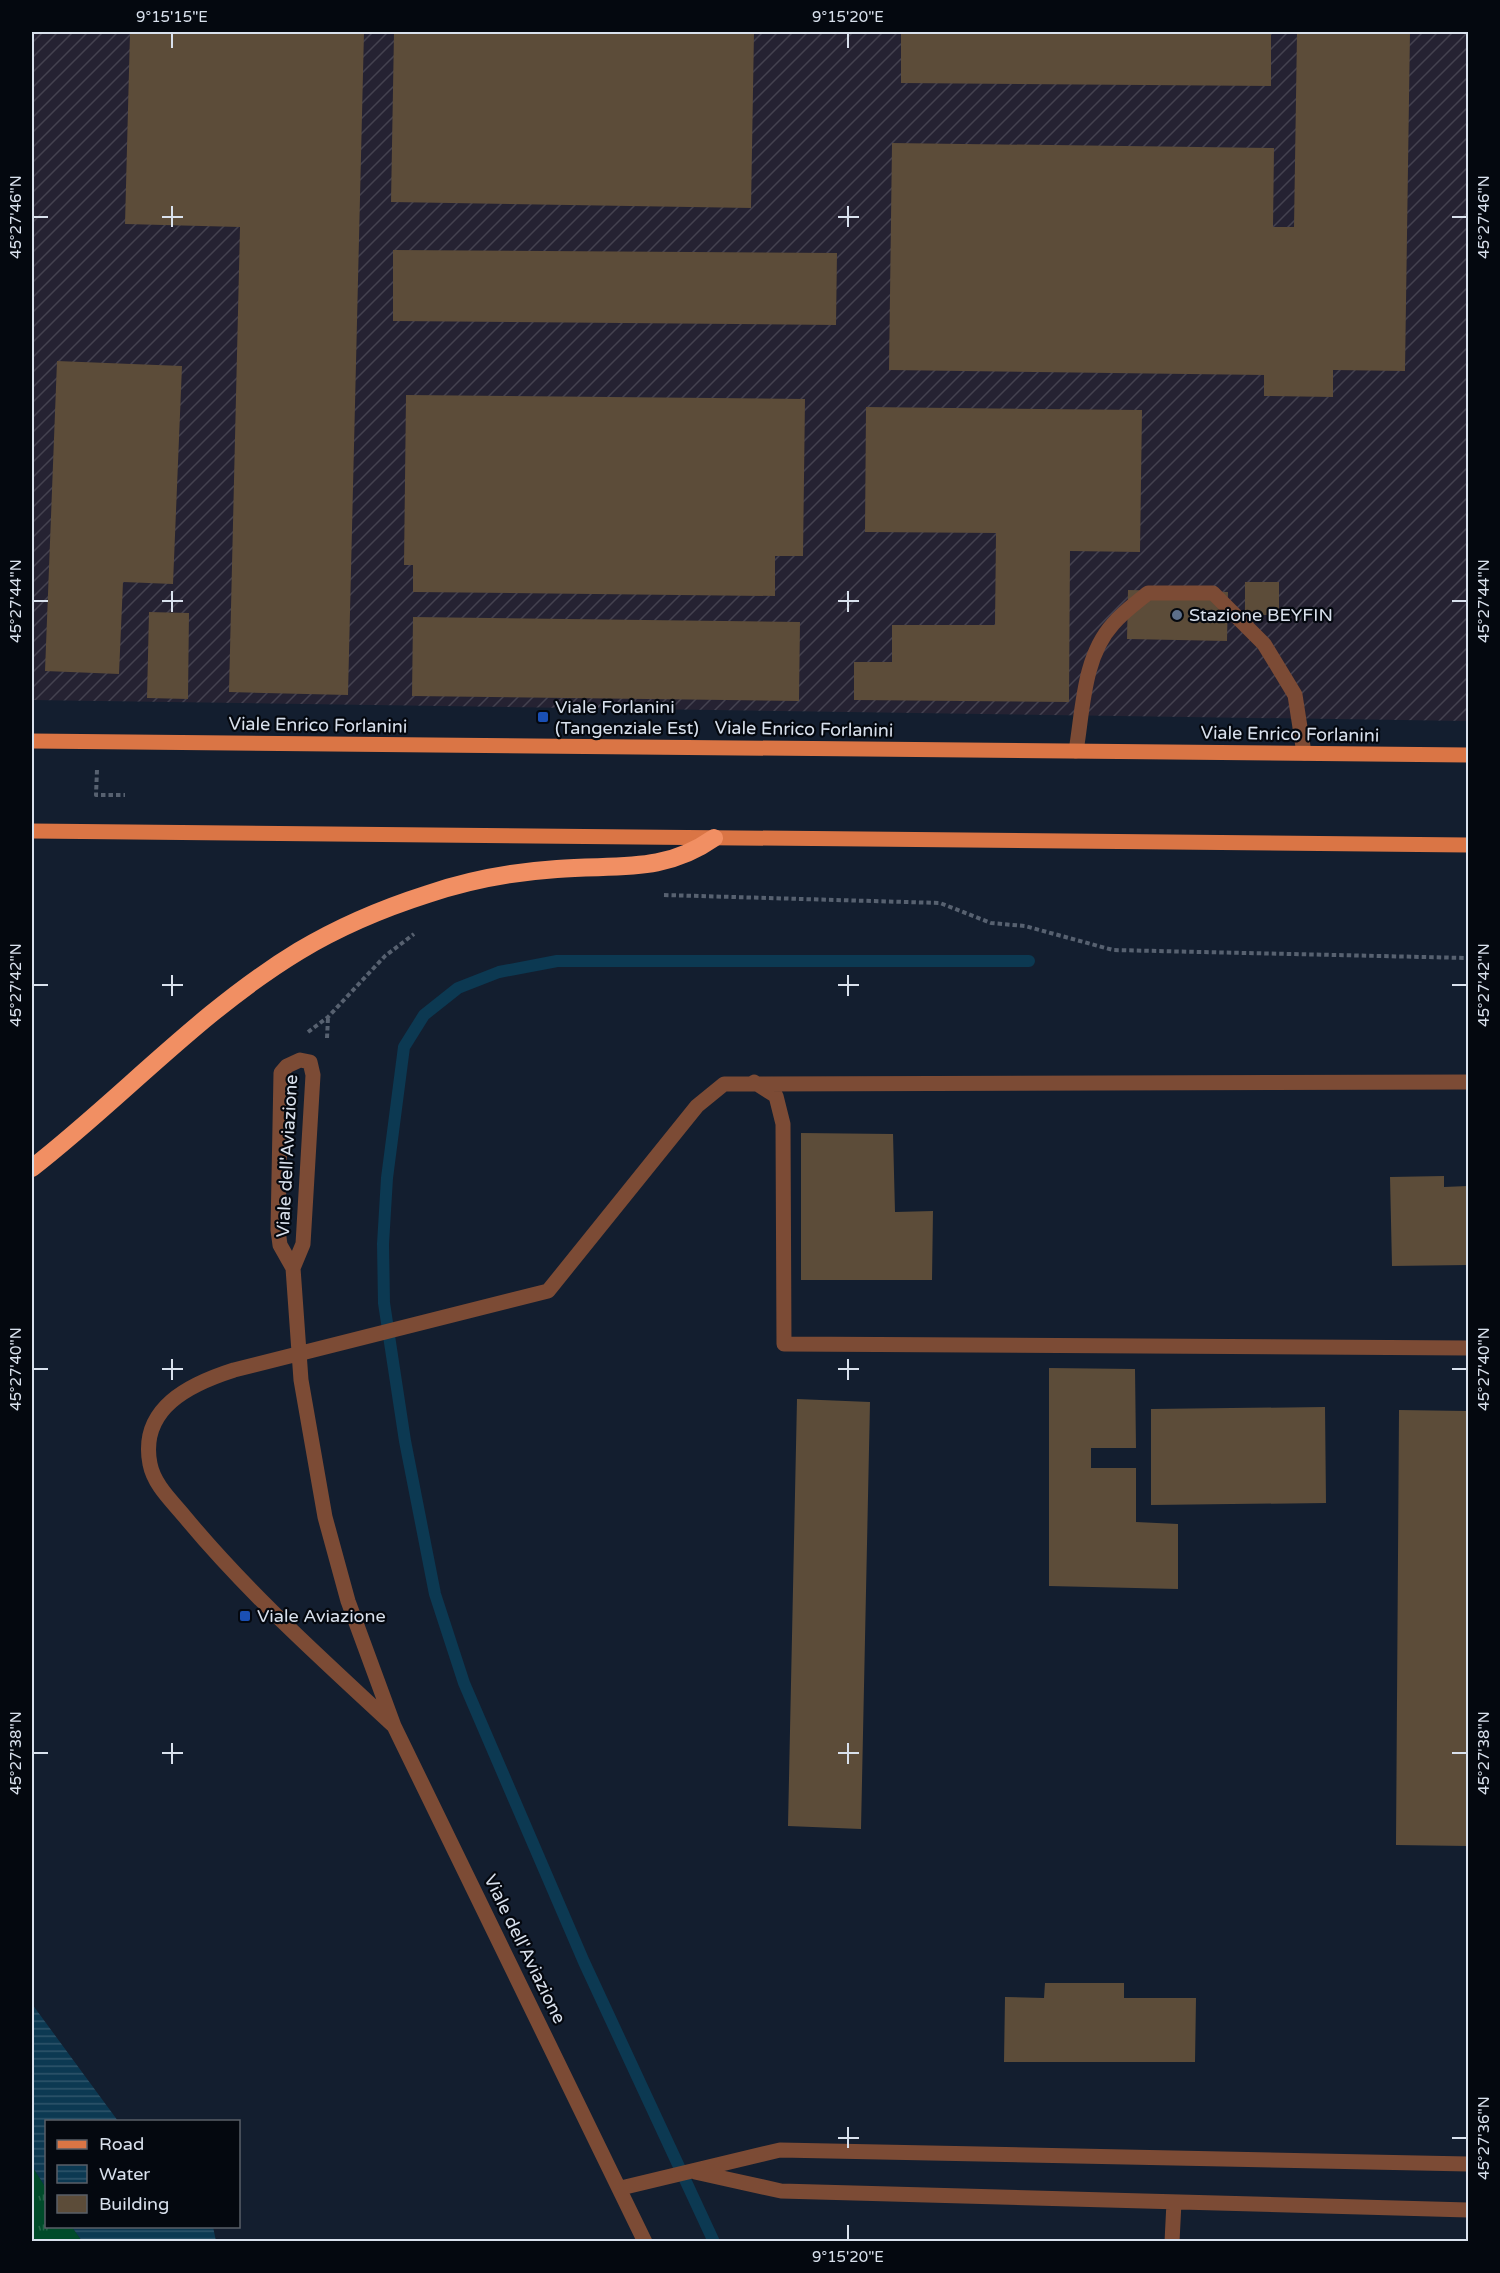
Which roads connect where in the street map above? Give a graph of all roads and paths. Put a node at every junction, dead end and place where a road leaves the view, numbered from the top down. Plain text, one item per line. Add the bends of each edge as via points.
1 (32, 741) edge
2 (1076, 751) junction
3 (1304, 753) junction
4 (1468, 755) edge
5 (97, 769) dead end
6 (125, 795) dead end
7 (32, 831) edge
8 (714, 838) junction
9 (1468, 845) edge
10 (653, 894) dead end
11 (416, 932) dead end
12 (1468, 958) edge
13 (326, 1041) dead end
14 (754, 1082) junction
15 (1468, 1082) edge
16 (47, 1156) junction
17 (32, 1168) edge
18 (32, 1174) edge
19 (293, 1268) junction
20 (1468, 1348) edge
21 (298, 1353) junction
22 (394, 1726) junction
23 (1468, 2164) edge
24 (689, 2171) junction
25 (621, 2188) junction
26 (1174, 2202) junction
27 (1468, 2210) edge
28 (645, 2241) edge
29 (1172, 2241) edge

1 - 2 main road, Viale Enrico Forlanini
2 - 3 main road, Viale Enrico Forlanini
2 - 3 street via 1089,674 1098,646 1113,624 1148,593 1213,593 1264,644 1295,695
3 - 4 main road, Viale Enrico Forlanini
5 - 6 path via 96,795
7 - 8 main road
8 - 9 main road
8 - 16 highway via 694,852 660,863 543,870 467,883 353,923 301,950 239,993
10 - 12 path via 940,903 991,923 1025,926 1113,950
11 - 13 path via 385,956 328,1017
14 - 15 street
14 - 20 street via 776,1096 783,1124 784,1344
14 - 21 street via 724,1084 697,1106 548,1291
16 - 17 highway
16 - 18 highway
19 - 19 street, Viale dell'Aviazione via 303,1244 312,1089 310,1062 300,1060 281,1073 278,1230 280,1245
19 - 21 street, Viale dell'Aviazione
21 - 22 street, Viale dell'Aviazione via 313,1459 332,1544 348,1601
21 - 22 street, Viale dell'Aviazione via 204,1380 179,1394 162,1410 152,1428 151,1466 162,1488 252,1592
22 - 25 street, Viale dell'Aviazione
23 - 24 street via 780,2150
24 - 25 street
24 - 26 street via 781,2192
25 - 28 street, Viale dell'Aviazione
26 - 27 street
26 - 29 street

